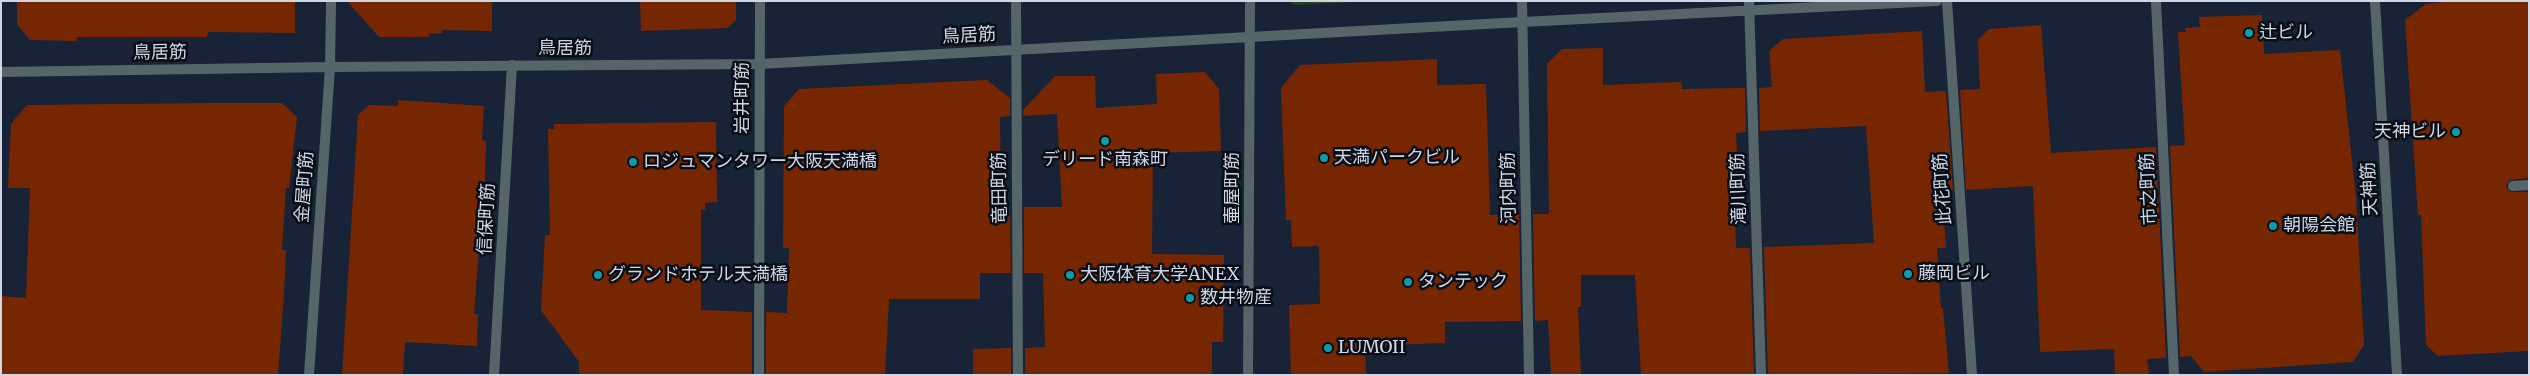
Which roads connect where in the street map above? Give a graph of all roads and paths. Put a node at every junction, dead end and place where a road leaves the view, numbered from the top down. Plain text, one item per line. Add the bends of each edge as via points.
1 (331, 1) edge
2 (760, 1) edge
3 (1016, 1) edge
4 (1250, 1) edge
5 (1522, 1) edge
6 (1937, 1) edge
7 (1946, 1) edge
8 (2156, 1) edge
9 (2375, 1) edge
10 (1749, 6) edge
11 (1522, 22) junction
12 (1250, 36) junction
13 (1014, 50) junction
14 (758, 64) junction
15 (512, 65) junction
16 (330, 67) junction
17 (1, 72) edge
18 (2529, 185) edge
19 (2513, 186) dead end
20 (309, 375) edge
21 (494, 375) edge
22 (759, 375) edge
23 (1018, 375) edge
24 (1248, 375) edge
25 (1529, 375) edge
26 (1761, 375) edge
27 (1972, 375) edge
28 (2174, 375) edge
29 (2397, 375) edge

1 - 16 street, 金屋町筋
2 - 14 street, 岩井町筋
3 - 13 street, 竜田町筋
4 - 12 street, 壷屋町筋
5 - 11 street, 河内町筋
6 - 10 street, 鳥居筋
7 - 27 street, 此花町筋
8 - 28 street, 市之町筋
9 - 29 street, 天神筋
10 - 11 street, 鳥居筋
10 - 26 street, 滝川町筋
11 - 12 street, 鳥居筋
11 - 25 street, 河内町筋
12 - 13 street, 鳥居筋
12 - 24 street, 壷屋町筋
13 - 14 street, 鳥居筋
13 - 23 street, 竜田町筋
14 - 15 street, 鳥居筋
14 - 22 street, 岩井町筋
15 - 16 street, 鳥居筋
15 - 21 street, 信保町筋
16 - 17 street, 鳥居筋
16 - 20 street, 金屋町筋
18 - 19 street

